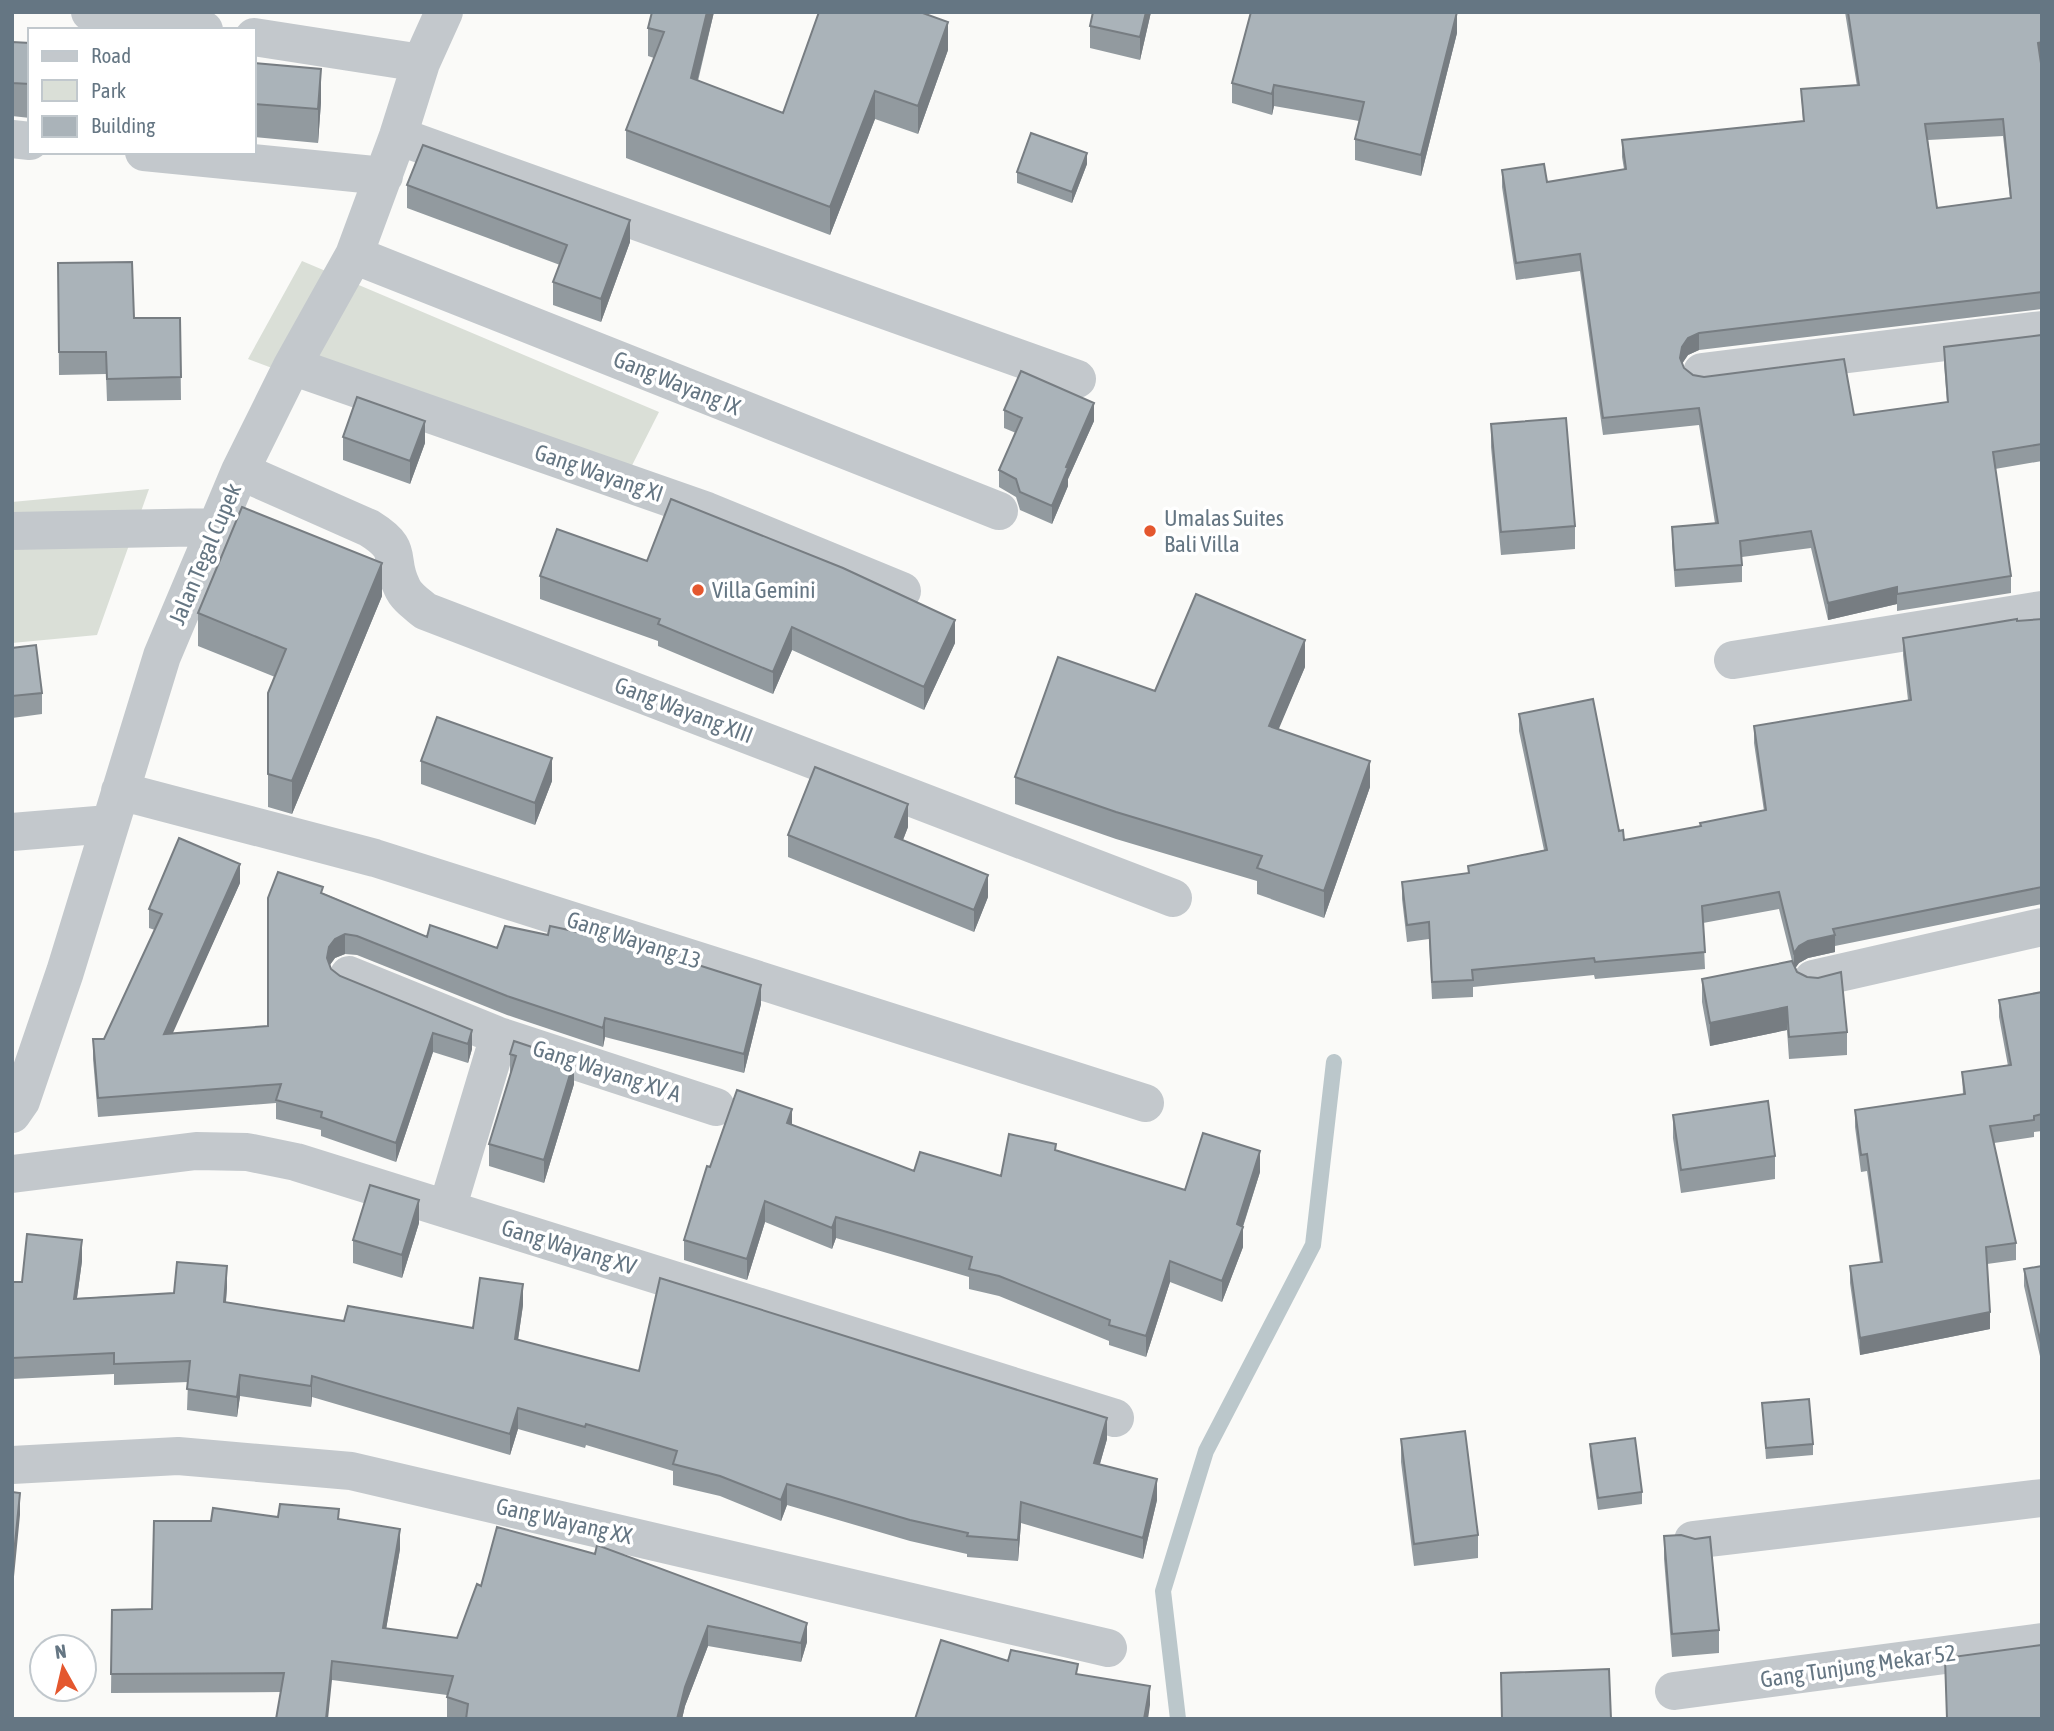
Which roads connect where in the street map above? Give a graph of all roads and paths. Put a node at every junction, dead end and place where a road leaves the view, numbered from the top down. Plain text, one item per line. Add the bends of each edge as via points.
1 (90, 12) edge
2 (444, 12) edge
3 (191, 28) edge
4 (256, 37) edge
5 (421, 63) junction
6 (398, 136) junction
7 (164, 154) edge
8 (384, 176) junction
9 (355, 255) junction
10 (2042, 330) edge
11 (292, 366) junction
12 (1702, 372) dead end
13 (1077, 379) dead end
14 (240, 471) junction
15 (999, 511) dead end
16 (217, 527) junction
17 (12, 531) edge
18 (902, 591) dead end
19 (2042, 610) edge
20 (1733, 660) dead end
21 (114, 808) junction
22 (12, 832) edge
23 (1173, 898) dead end
24 (2042, 927) edge
25 (349, 975) dead end
26 (1813, 979) edge
27 (499, 1036) junction
28 (1145, 1103) dead end
29 (716, 1107) dead end
30 (12, 1114) edge
31 (12, 1174) edge
32 (447, 1209) junction
33 (1115, 1418) dead end
34 (12, 1465) edge
35 (2042, 1498) edge
36 (1693, 1540) edge
37 (2042, 1642) edge
38 (1108, 1648) dead end
39 (1674, 1690) dead end

1 - 3 street
2 - 5 street, Jalan Tegal Cupek
4 - 5 street
5 - 6 street, Jalan Tegal Cupek
6 - 8 street, Jalan Tegal Cupek
6 - 13 street
7 - 8 street
8 - 9 street, Jalan Tegal Cupek
9 - 11 street, Jalan Tegal Cupek
9 - 15 street, Gang Wayang IX
10 - 12 street
11 - 14 street, Jalan Tegal Cupek
11 - 18 street, Gang Wayang XI via 707,511
14 - 16 street, Jalan Tegal Cupek
14 - 23 street, Gang Wayang XIII via 387,539 401,587 425,611
16 - 17 street
16 - 21 street, Jalan Tegal Cupek via 162,656
19 - 20 street
21 - 22 street, Gang Wayang 13
21 - 28 street, Gang Wayang 13 via 376,858
21 - 30 street, Jalan Tegal Cupek via 65,972 21,1101
24 - 26 street
25 - 27 street, Gang Wayang XV A
27 - 29 street, Gang Wayang XV A
27 - 32 street
31 - 32 street, Gang Wayang XV via 196,1151 247,1152 296,1161
32 - 33 street, Gang Wayang XV
34 - 38 street, Gang Wayang XX via 178,1456 351,1471
35 - 36 street
37 - 39 street, Gang Tunjung Mekar 52

